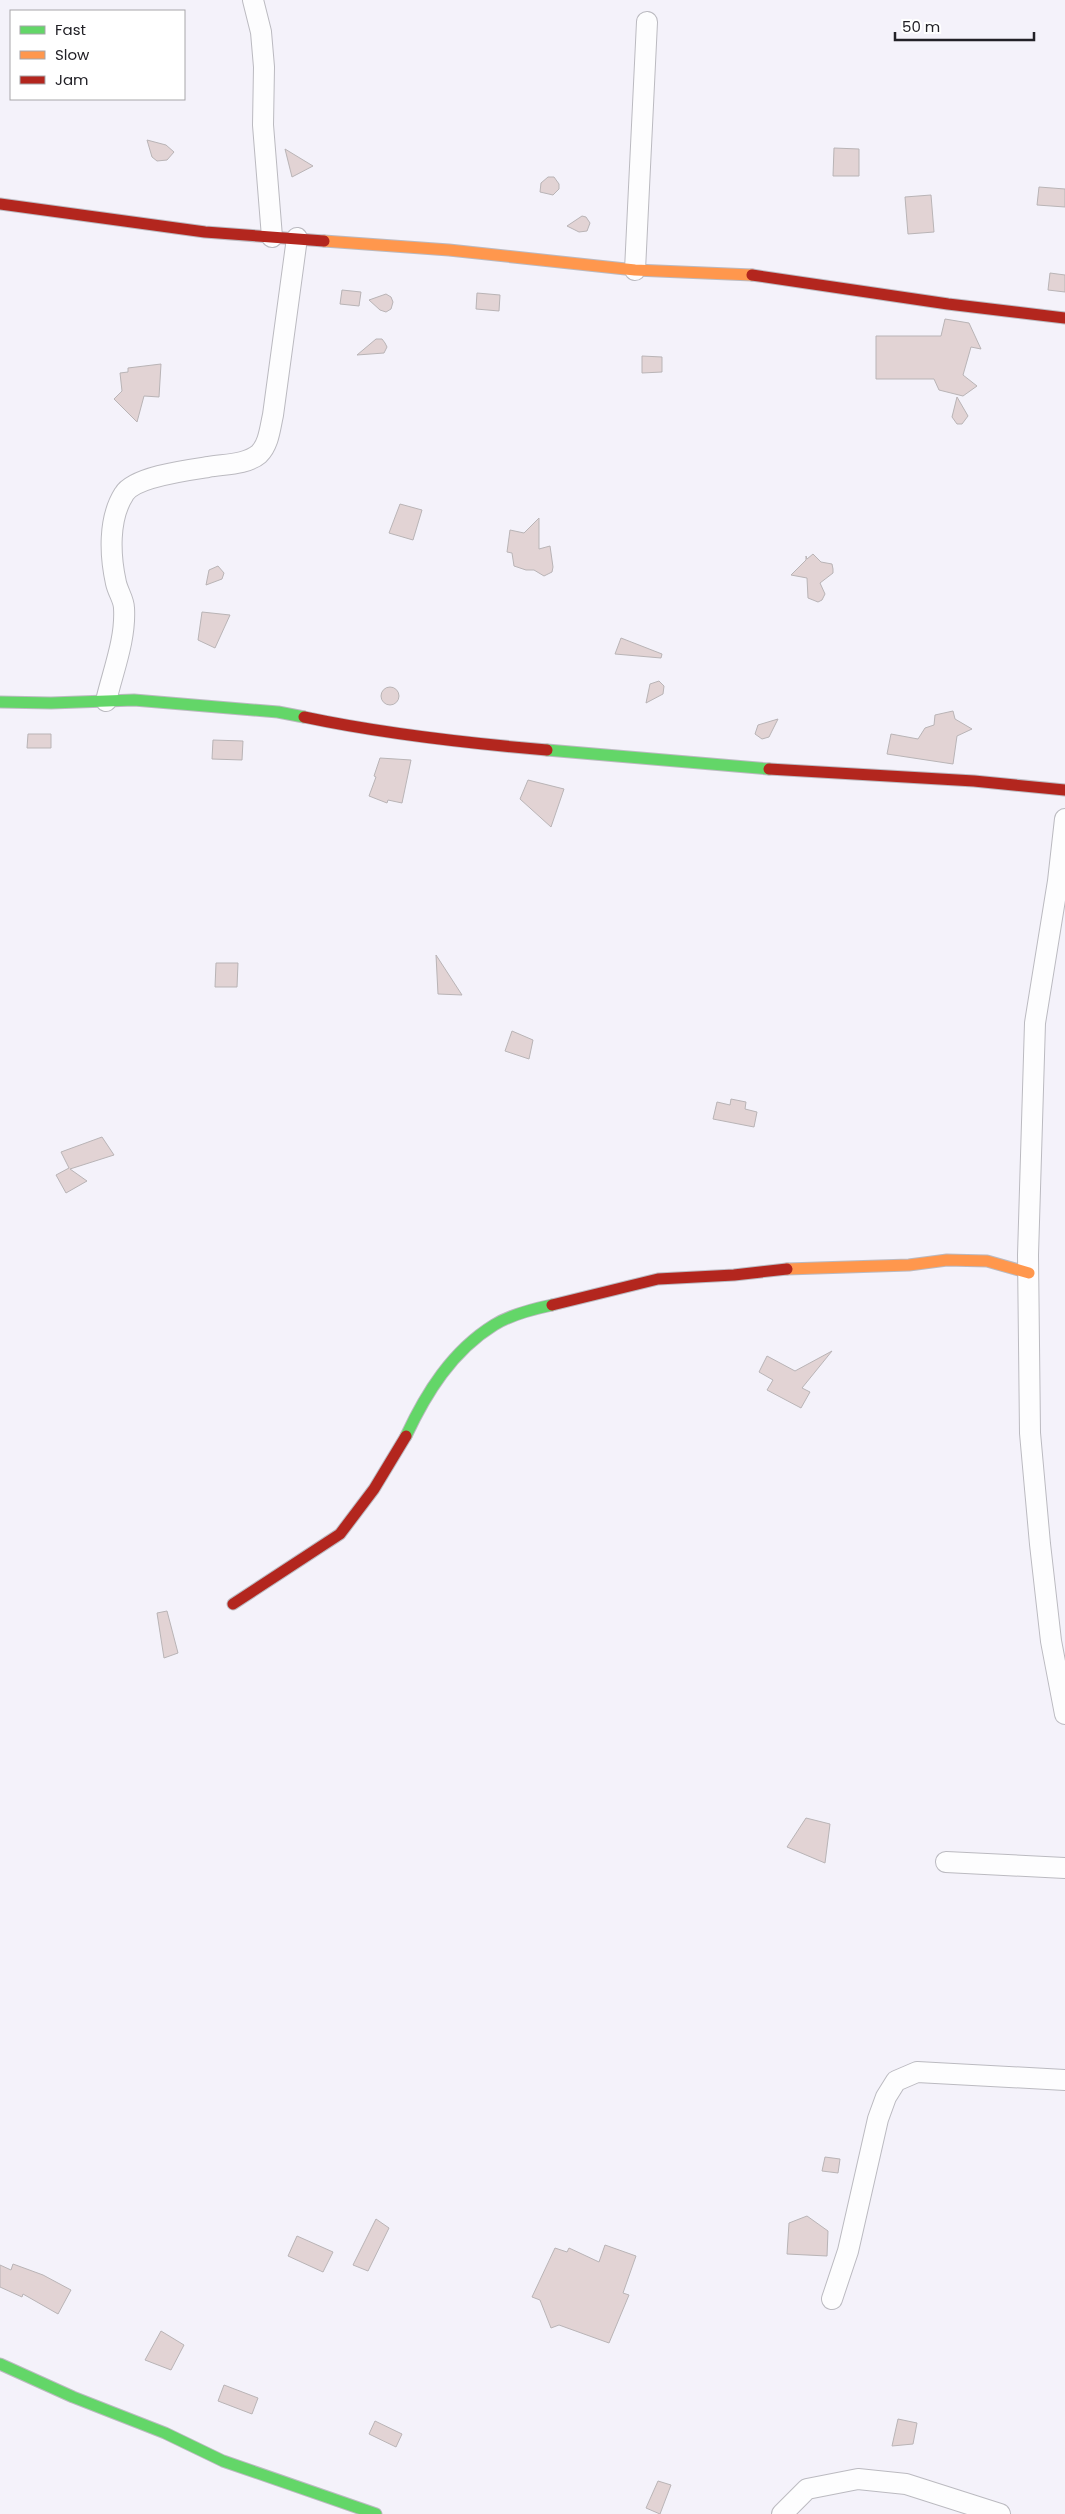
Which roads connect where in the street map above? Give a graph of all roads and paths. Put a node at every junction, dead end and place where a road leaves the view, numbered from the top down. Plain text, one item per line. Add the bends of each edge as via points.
1 (253, 0) edge
2 (647, 22) dead end
3 (0, 204) edge
4 (272, 237) junction
5 (296, 238) junction
6 (635, 270) junction
7 (1065, 318) edge
8 (106, 701) junction
9 (0, 702) edge
10 (1065, 790) edge
11 (1065, 819) edge
12 (1029, 1273) junction
13 (233, 1604) dead end
14 (1065, 1714) edge
15 (946, 1862) dead end
16 (1065, 1868) edge
17 (1065, 2080) edge
18 (832, 2300) dead end
19 (0, 2364) edge
20 (376, 2514) edge
21 (782, 2514) edge
22 (1000, 2514) edge

1 - 4 street via 261,32 264,67 263,125
2 - 6 street
3 - 4 street via 206,232
4 - 5 street
5 - 6 street
5 - 8 street via 268,441 258,454 237,463 156,478 131,486 123,495 112,538 116,584 124,606 124,630
6 - 7 street via 763,276
8 - 9 street
8 - 10 street via 134,700 278,712 365,730 444,741
11 - 12 street via 1035,1023
12 - 13 street via 987,1261 947,1260 658,1279 534,1309 494,1325 454,1358 422,1402 374,1489 340,1534
12 - 14 street via 1031,1443 1051,1641
15 - 16 street
17 - 18 street via 917,2072 896,2081 878,2119 848,2250
19 - 20 street via 223,2460
21 - 22 street via 807,2490 858,2478 906,2484

